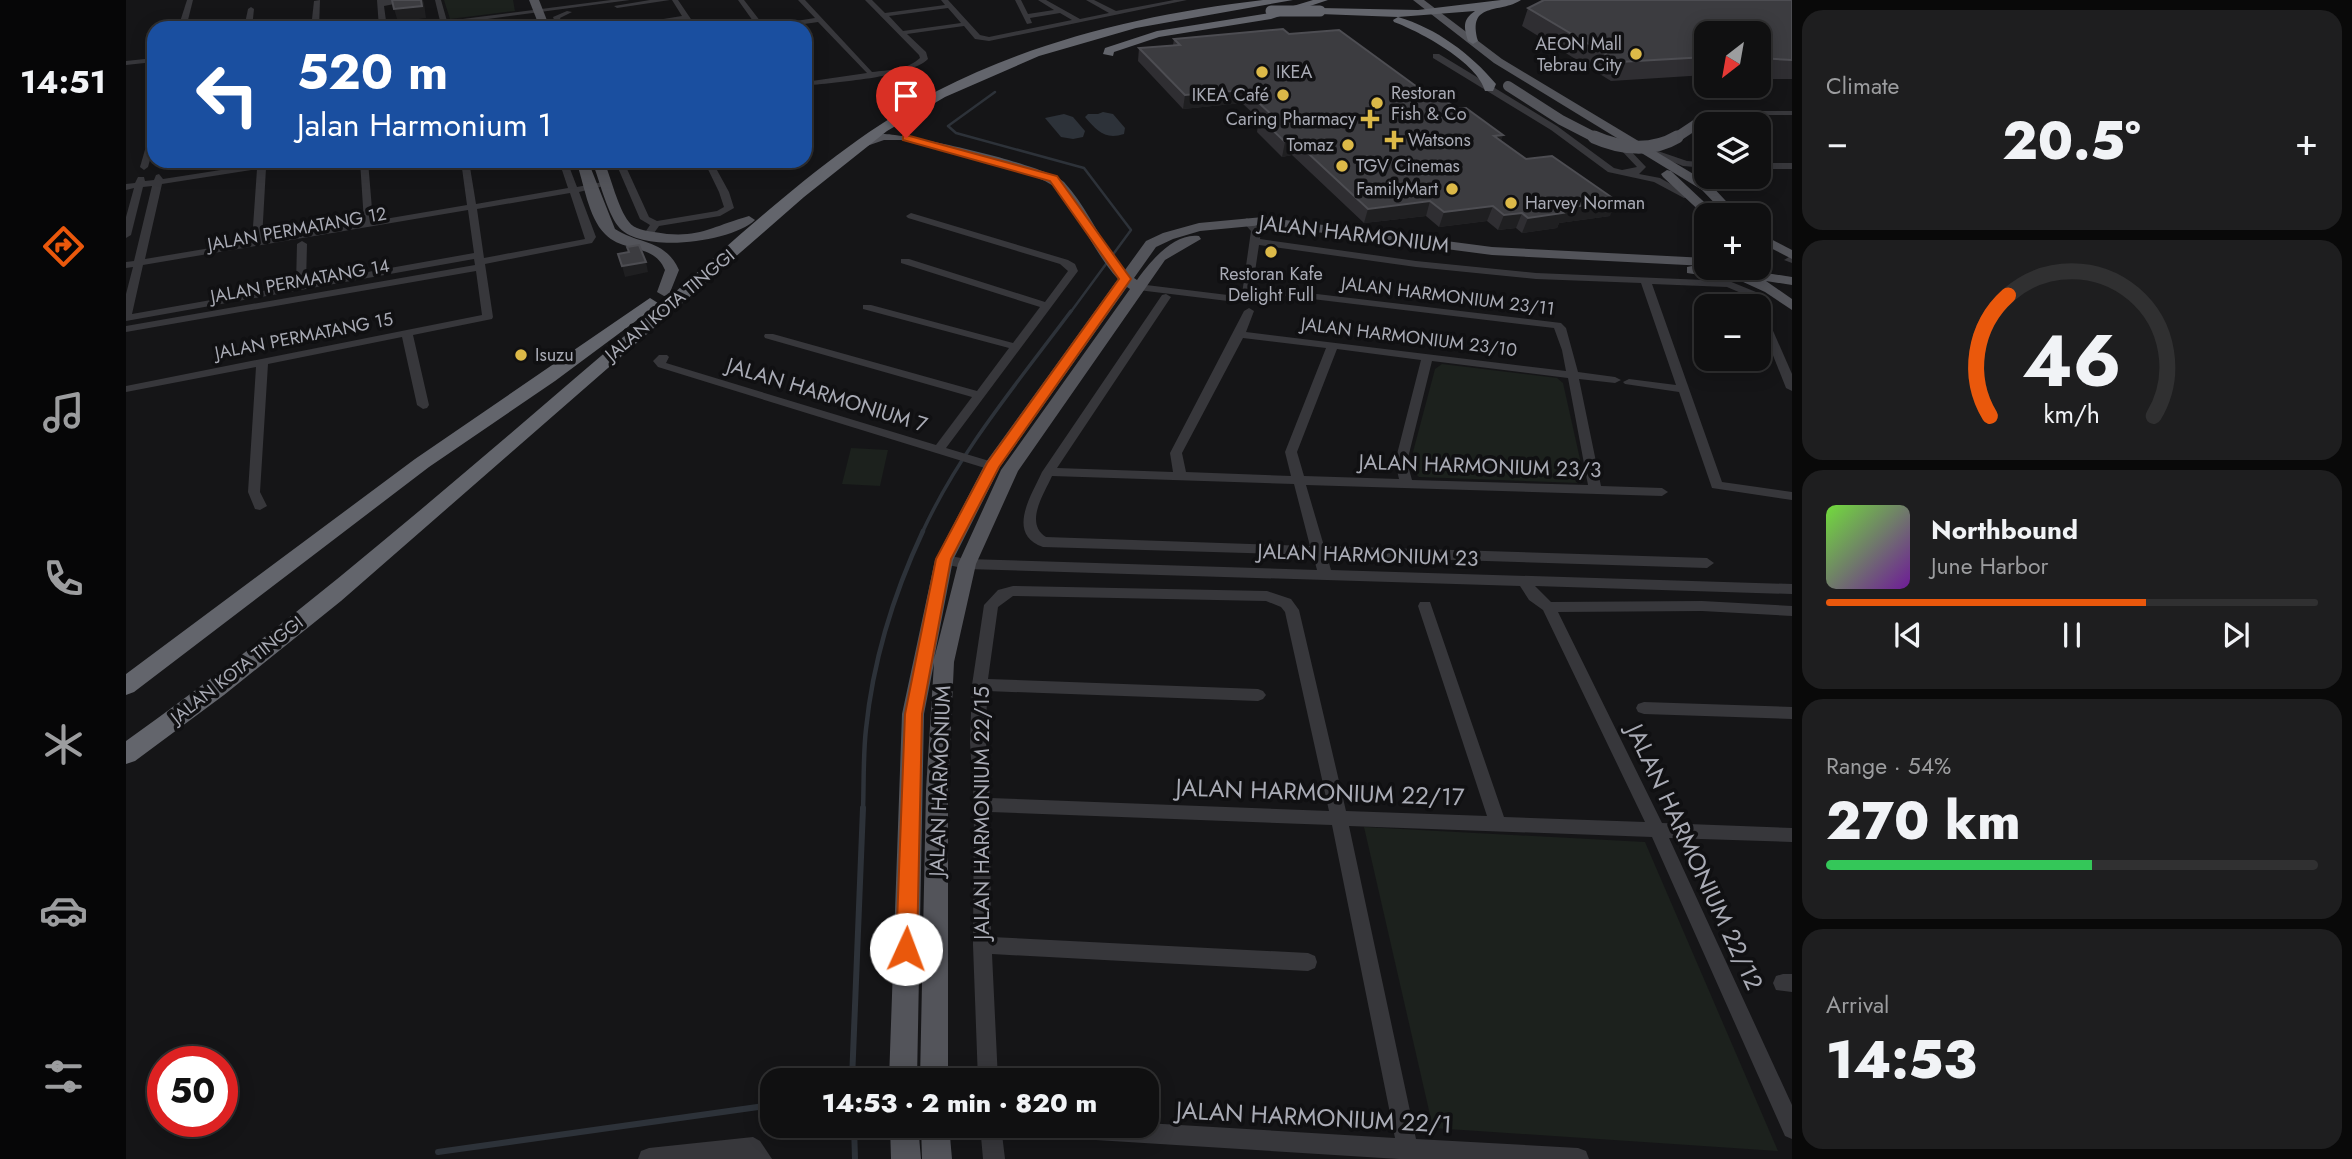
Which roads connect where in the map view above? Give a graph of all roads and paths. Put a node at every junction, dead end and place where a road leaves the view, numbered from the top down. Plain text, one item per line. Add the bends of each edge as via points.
1 (190, 0) edge
2 (412, 0) edge
3 (438, 0) edge
4 (522, 0) edge
5 (534, 0) edge
6 (627, 0) edge
7 (667, 0) edge
8 (675, 0) edge
9 (741, 0) edge
10 (801, 0) edge
11 (868, 0) edge
12 (876, 0) edge
13 (1018, 0) edge
14 (1041, 0) edge
15 (1089, 0) edge
16 (1136, 0) edge
17 (1221, 0) edge
18 (1235, 0) edge
19 (1288, 0) edge
20 (1403, 0) edge
21 (1516, 0) edge
22 (317, 1) edge
23 (617, 1) edge
24 (380, 2) edge
25 (947, 3) edge
26 (1189, 3) edge
27 (1322, 6) edge
28 (1150, 7) junction
29 (1424, 8) edge
30 (1484, 9) junction
31 (1060, 10) junction
32 (538, 11) junction
33 (527, 12) junction
34 (1116, 14) junction
35 (884, 15) junction
36 (1368, 15) junction
37 (1025, 17) junction
38 (686, 18) junction
39 (819, 20) junction
40 (184, 21) edge
41 (316, 21) edge
42 (382, 21) edge
43 (445, 21) edge
44 (471, 21) edge
45 (530, 21) edge
46 (542, 21) edge
47 (558, 21) edge
48 (664, 21) edge
49 (688, 21) edge
50 (757, 21) edge
51 (812, 21) edge
52 (1079, 21) junction
53 (966, 24) junction
54 (1136, 24) junction
55 (1033, 31) junction
56 (902, 33) junction
57 (1473, 41) junction
58 (1455, 44) junction
59 (1109, 54) dead end
60 (1436, 56) joint
61 (147, 61) edge
62 (1487, 62) junction
63 (126, 63) edge
64 (920, 64) junction
65 (869, 71) junction
66 (812, 81) edge
67 (812, 81) edge
68 (1489, 89) junction
69 (913, 110) junction
70 (1771, 113) edge
71 (1792, 113) edge
72 (1694, 125) edge
73 (839, 144) dead end
74 (861, 144) junction
75 (1624, 149) junction
76 (1648, 150) junction
77 (147, 156) edge
78 (819, 160) dead end
79 (1601, 161) junction
80 (1694, 164) edge
81 (812, 166) edge
82 (1771, 166) edge
83 (1792, 166) edge
84 (144, 167) dead end
85 (232, 168) edge
86 (258, 168) edge
87 (365, 168) edge
88 (466, 168) edge
89 (566, 168) edge
90 (585, 168) edge
91 (601, 168) edge
92 (622, 168) edge
93 (712, 168) edge
94 (810, 168) edge
95 (159, 179) junction
96 (1694, 179) edge
97 (126, 180) edge
98 (140, 182) junction
99 (607, 184) junction
100 (126, 187) edge
101 (592, 187) junction
102 (1708, 189) edge
103 (574, 190) junction
104 (1696, 203) edge
105 (1699, 203) edge
106 (1721, 203) edge
107 (472, 210) junction
108 (911, 216) dead end
109 (749, 220) junction
110 (369, 224) junction
111 (652, 230) junction
112 (1252, 231) junction
113 (126, 235) edge
114 (257, 243) junction
115 (302, 244) junction
116 (1771, 245) edge
117 (1113, 255) junction
118 (1771, 255) edge
119 (1791, 259) edge
120 (480, 261) junction
121 (905, 261) dead end
122 (1694, 264) edge
123 (126, 265) edge
124 (134, 270) edge
125 (1649, 270) junction
126 (1771, 278) edge
127 (1134, 279) junction
128 (1770, 280) edge
129 (1792, 281) edge
130 (301, 286) junction
131 (664, 292) junction
132 (1283, 293) dead end
133 (1165, 294) junction
134 (1752, 294) edge
135 (1792, 304) edge
136 (1048, 306) junction
137 (867, 307) dead end
138 (1249, 311) dead end
139 (126, 317) edge
140 (126, 329) edge
141 (407, 333) junction
142 (1239, 334) junction
143 (769, 336) dead end
144 (1771, 337) edge
145 (1333, 345) junction
146 (1016, 347) junction
147 (663, 357) dead end
148 (1427, 357) junction
149 (262, 362) junction
150 (1573, 375) junction
151 (1615, 380) dead end
152 (1629, 382) dead end
153 (1792, 386) edge
154 (126, 389) edge
155 (1683, 389) junction
156 (980, 395) junction
157 (423, 405) dead end
158 (939, 449) junction
159 (992, 466) junction
160 (1048, 472) junction
161 (1180, 476) junction
162 (1298, 479) junction
163 (1406, 483) junction
164 (1595, 488) junction
165 (1662, 492) dead end
166 (1792, 496) edge
167 (260, 506) dead end
168 (1320, 551) junction
169 (955, 562) junction
170 (1707, 563) dead end
171 (1325, 574) junction
172 (1524, 581) junction
173 (1543, 581) junction
174 (1792, 589) edge
175 (1425, 606) dead end
176 (1548, 607) junction
177 (1792, 611) edge
178 (980, 685) junction
179 (126, 686) edge
180 (1258, 695) dead end
181 (1644, 708) dead end
182 (1792, 713) edge
183 (126, 754) edge
184 (982, 805) junction
185 (1340, 817) junction
186 (1498, 824) junction
187 (1657, 830) junction
188 (1792, 835) edge
189 (982, 945) junction
190 (1308, 962) dead end
191 (903, 1068) edge
192 (934, 1068) edge
193 (987, 1068) edge
194 (1792, 1129) edge
195 (1159, 1136) edge
196 (905, 1138) edge
197 (935, 1138) edge
198 (992, 1138) edge
199 (1409, 1154) edge
200 (649, 1159) edge
201 (761, 1159) edge
202 (906, 1159) edge
203 (937, 1159) edge
204 (994, 1159) edge
205 (1578, 1159) edge

1 - 40 street
2 - 24 street
3 - 43 street
4 - 33 main road
5 - 32 main road
6 - 23 street
7 - 47 street via 562,13
8 - 38 street
9 - 50 street
10 - 39 street
11 - 12 street
11 - 35 street
13 - 37 street
14 - 31 street
15 - 34 street
16 - 28 street
17 - 26 highway
18 - 26 highway
19 - 54 highway, JALAN KOTA TINGGI
20 - 29 main road
21 - 30 highway
22 - 41 street
23 - 32 street
24 - 42 street
25 - 35 street
25 - 53 street
26 - 28 street
26 - 73 highway via 987,61 884,111
27 - 36 highway
27 - 54 highway, bridge
27 - 59 highway via 1157,34
28 - 34 street
29 - 30 highway
29 - 36 highway
29 - 57 main road
29 - 58 main road
30 - 57 highway via 1468,22
31 - 37 street
31 - 52 street
32 - 33 street
32 - 46 main road
33 - 44 street
33 - 45 main road
34 - 52 street
35 - 56 street
36 - 58 highway via 1424,28
37 - 55 street
38 - 48 street
38 - 49 street
39 - 51 street
39 - 65 street
52 - 55 street
53 - 55 street via 986,39
53 - 56 street
54 - 69 highway, JALAN KOTA TINGGI via 1002,66
56 - 64 street via 923,54
57 - 76 main road
58 - 60 highway via 1452,53
58 - 62 main road
58 - 68 highway via 1490,84
60 - 68 street
61 - 63 street
62 - 72 main road, bridge via 1508,86 1587,133 1616,144 1658,145
62 - 75 main road
64 - 65 street
64 - 67 street
65 - 66 street
68 - 79 street
69 - 74 highway, JALAN KOTA TINGGI
69 - 117 main road via 900,125 907,132 1061,176
70 - 71 street
74 - 117 main road via 886,137 906,138 1054,178
74 - 183 highway, JALAN KOTA TINGGI via 333,596
75 - 79 street via 1641,164 1639,171 1625,171
75 - 105 main road via 1668,175
76 - 80 street
76 - 96 main road
77 - 84 street
78 - 81 highway, JALAN KOTA TINGGI
79 - 104 street via 1615,172 1671,185
82 - 83 street
85 - 95 street
86 - 114 street
87 - 110 street
88 - 107 street
89 - 103 street
90 - 101 main road
91 - 99 main road
92 - 111 street
93 - 111 street via 729,208
94 - 109 highway, JALAN KOTA TINGGI
95 - 98 street
95 - 124 street
97 - 98 street
98 - 100 street
98 - 113 street
99 - 101 street
99 - 111 main road via 623,223 630,229
101 - 103 street
101 - 131 main road via 612,233 653,248 669,261 672,270
102 - 106 main road
103 - 107 street
103 - 120 street, JALAN PERMATANG 14 via 591,237 587,243
107 - 110 street
107 - 115 street, JALAN PERMATANG 12
107 - 120 street
108 - 136 street via 1071,266 1073,271
109 - 111 main road via 696,240 675,240
109 - 131 highway, JALAN KOTA TINGGI
110 - 114 street
112 - 125 main road, JALAN HARMONIUM via 1283,231 1534,270
112 - 125 main road, JALAN HARMONIUM via 1291,224
112 - 127 main road, JALAN HARMONIUM via 1182,243
112 - 133 street via 1249,293 1244,298
114 - 124 street
115 - 124 street, JALAN PERMATANG 12
115 - 130 street
116 - 119 main road
117 - 127 main road
118 - 119 main road
120 - 130 street
120 - 140 street, JALAN PERMATANG 14
120 - 141 street, JALAN PERMATANG 15 via 488,317
121 - 136 street
122 - 125 main road, JALAN HARMONIUM
123 - 124 street
124 - 139 street
125 - 134 street
125 - 135 main road via 1715,271 1745,277 1770,287
125 - 155 street
126 - 129 main road
127 - 133 street
127 - 159 main road, JALAN HARMONIUM
127 - 169 main road, JALAN HARMONIUM
128 - 135 main road
130 - 139 street
131 - 179 highway, JALAN KOTA TINGGI via 422,463
132 - 150 street, JALAN HARMONIUM 23/11 via 1557,325 1562,328
133 - 160 street
136 - 146 street
137 - 146 street
138 - 142 street
141 - 149 street, JALAN PERMATANG 15
141 - 157 street
142 - 145 street, JALAN HARMONIUM 23/10
142 - 161 street via 1176,453
143 - 156 street
144 - 153 street
145 - 148 street, JALAN HARMONIUM 23/10
145 - 162 street via 1291,453
146 - 156 street
147 - 158 street, JALAN HARMONIUM 7 via 659,360 662,365
148 - 150 street, JALAN HARMONIUM 23/10
148 - 163 street via 1401,462
149 - 154 street, JALAN PERMATANG 15
149 - 167 street via 254,492
150 - 151 street, JALAN HARMONIUM 23/10
150 - 164 street
152 - 155 street
155 - 166 street via 1717,485
156 - 158 street
158 - 159 street, JALAN HARMONIUM 7
159 - 169 main road, JALAN HARMONIUM
160 - 161 street, JALAN HARMONIUM 23/3
160 - 168 street via 1028,523 1038,539 1055,544
161 - 162 street, JALAN HARMONIUM 23/3
162 - 163 street, JALAN HARMONIUM 23/3
162 - 168 street
163 - 164 street, JALAN HARMONIUM 23/3
164 - 165 street, JALAN HARMONIUM 23/3
168 - 170 street
168 - 171 street
169 - 171 street, JALAN HARMONIUM 23
169 - 191 main road, JALAN HARMONIUM via 914,714
169 - 192 main road, JALAN HARMONIUM via 937,790
171 - 172 street, JALAN HARMONIUM 23
172 - 173 street, JALAN HARMONIUM 23
172 - 176 street, JALAN HARMONIUM 22/12
173 - 174 street, JALAN HARMONIUM 23
173 - 176 street, JALAN HARMONIUM 22/12
175 - 186 street
176 - 177 street via 1702,606
176 - 187 street, JALAN HARMONIUM 22/12
178 - 180 street
178 - 184 street, JALAN HARMONIUM 22/15
178 - 185 street, JALAN HARMONIUM 22/15 via 991,605 1013,591 1278,599 1292,610
181 - 182 street
184 - 185 street, JALAN HARMONIUM 22/17
184 - 189 street, JALAN HARMONIUM 22/15
185 - 186 street, JALAN HARMONIUM 22/17
185 - 199 street
186 - 187 street, JALAN HARMONIUM 22/17
187 - 188 street, JALAN HARMONIUM 22/17
187 - 194 street, JALAN HARMONIUM 22/12
189 - 190 street
189 - 193 street, JALAN HARMONIUM 22/15
195 - 199 street, JALAN HARMONIUM 22/1
196 - 202 main road
197 - 203 main road
198 - 204 street
199 - 205 street, JALAN HARMONIUM 22/1
200 - 201 street via 753,1148

